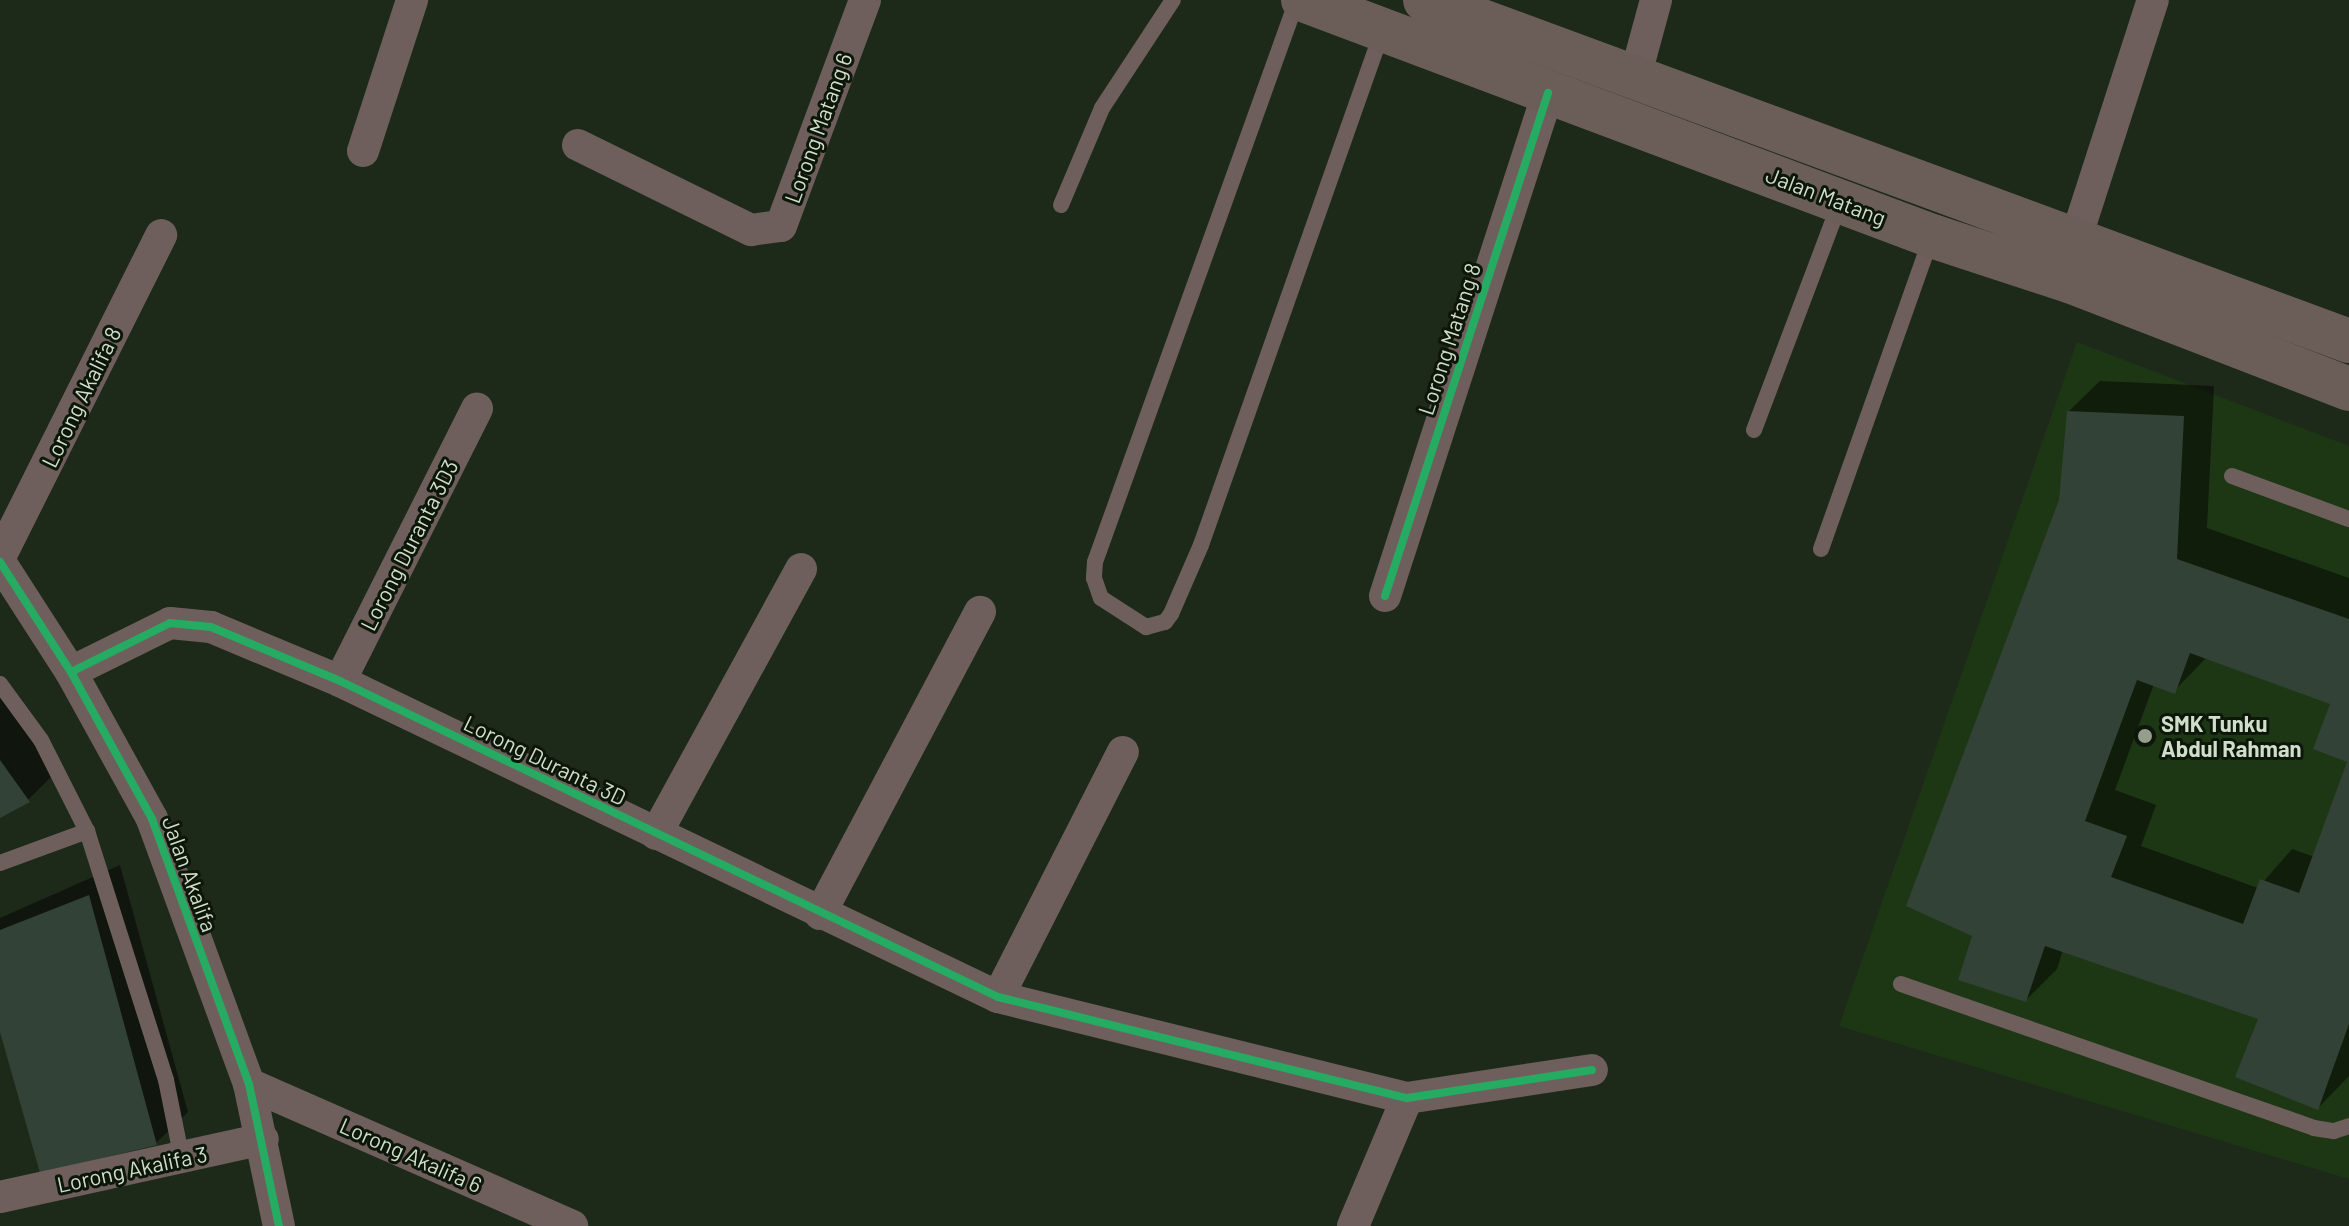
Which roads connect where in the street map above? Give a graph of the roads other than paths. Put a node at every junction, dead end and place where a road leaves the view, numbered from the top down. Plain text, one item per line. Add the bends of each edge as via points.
1 (412, 0) edge
2 (865, 0) edge
3 (1173, 0) edge
4 (1297, 0) edge
5 (1303, 0) edge
6 (1425, 0) edge
7 (1656, 0) edge
8 (2153, 0) edge
9 (1382, 30) junction
10 (1634, 81) junction
11 (1548, 93) junction
12 (578, 145) dead end
13 (363, 151) dead end
14 (1841, 201) junction
15 (1061, 205) dead end
16 (161, 235) dead end
17 (1932, 236) junction
18 (2075, 241) junction
19 (2349, 341) edge
20 (2349, 389) edge
21 (477, 409) dead end
22 (1754, 430) dead end
23 (2232, 476) dead end
24 (2349, 519) edge
25 (1821, 549) dead end
26 (0, 560) edge
27 (801, 569) dead end
28 (1385, 596) dead end
29 (980, 612) dead end
30 (71, 672) junction
31 (340, 681) junction
32 (0, 684) edge
33 (1123, 752) dead end
34 (87, 831) junction
35 (656, 834) junction
36 (0, 863) edge
37 (820, 914) junction
38 (1901, 984) dead end
39 (998, 997) junction
40 (1592, 1070) dead end
41 (249, 1084) junction
42 (1407, 1098) junction
43 (2349, 1126) edge
44 (263, 1139) junction
45 (182, 1159) junction
46 (0, 1197) edge
47 (279, 1226) edge
48 (572, 1226) edge
49 (1353, 1226) edge

1 - 13 street
2 - 12 street, Lorong Matang 6 via 781,226 751,230
3 - 15 lane via 1102,108
4 - 9 lane via 1095,562 1101,598 1146,627 1165,622 1171,614 1201,545
5 - 9 main road, Jalan Matang
6 - 10 main road, Jalan Matang
7 - 10 street
8 - 18 street
9 - 11 main road, Jalan Matang
10 - 18 main road, Jalan Matang
11 - 14 main road, Jalan Matang
11 - 28 street, Lorong Matang 8
14 - 17 main road, Jalan Matang
14 - 22 lane
16 - 26 street, Lorong Akalifa 8
17 - 20 main road, Jalan Matang via 2072,282
17 - 25 lane
18 - 19 main road, Jalan Matang
21 - 31 street, Lorong Duranta 3D3
23 - 24 lane
26 - 30 street, Jalan Akalifa
27 - 35 street
29 - 37 street
30 - 31 street, Lorong Duranta 3D via 170,623 211,627
30 - 41 street, Jalan Akalifa via 152,819
31 - 35 street, Lorong Duranta 3D
32 - 34 lane via 41,740
33 - 39 street
34 - 36 lane
34 - 45 lane via 166,1080
35 - 37 street, Lorong Duranta 3D
37 - 39 street, Lorong Duranta 3D
38 - 43 lane via 2314,1128 2334,1131
39 - 42 street, Lorong Duranta 3D
40 - 42 street
41 - 44 street, Jalan Akalifa
41 - 48 street, Lorong Akalifa 6
42 - 49 street
44 - 45 street, Lorong Akalifa 3
44 - 47 street, Jalan Akalifa
45 - 46 street, Lorong Akalifa 3

